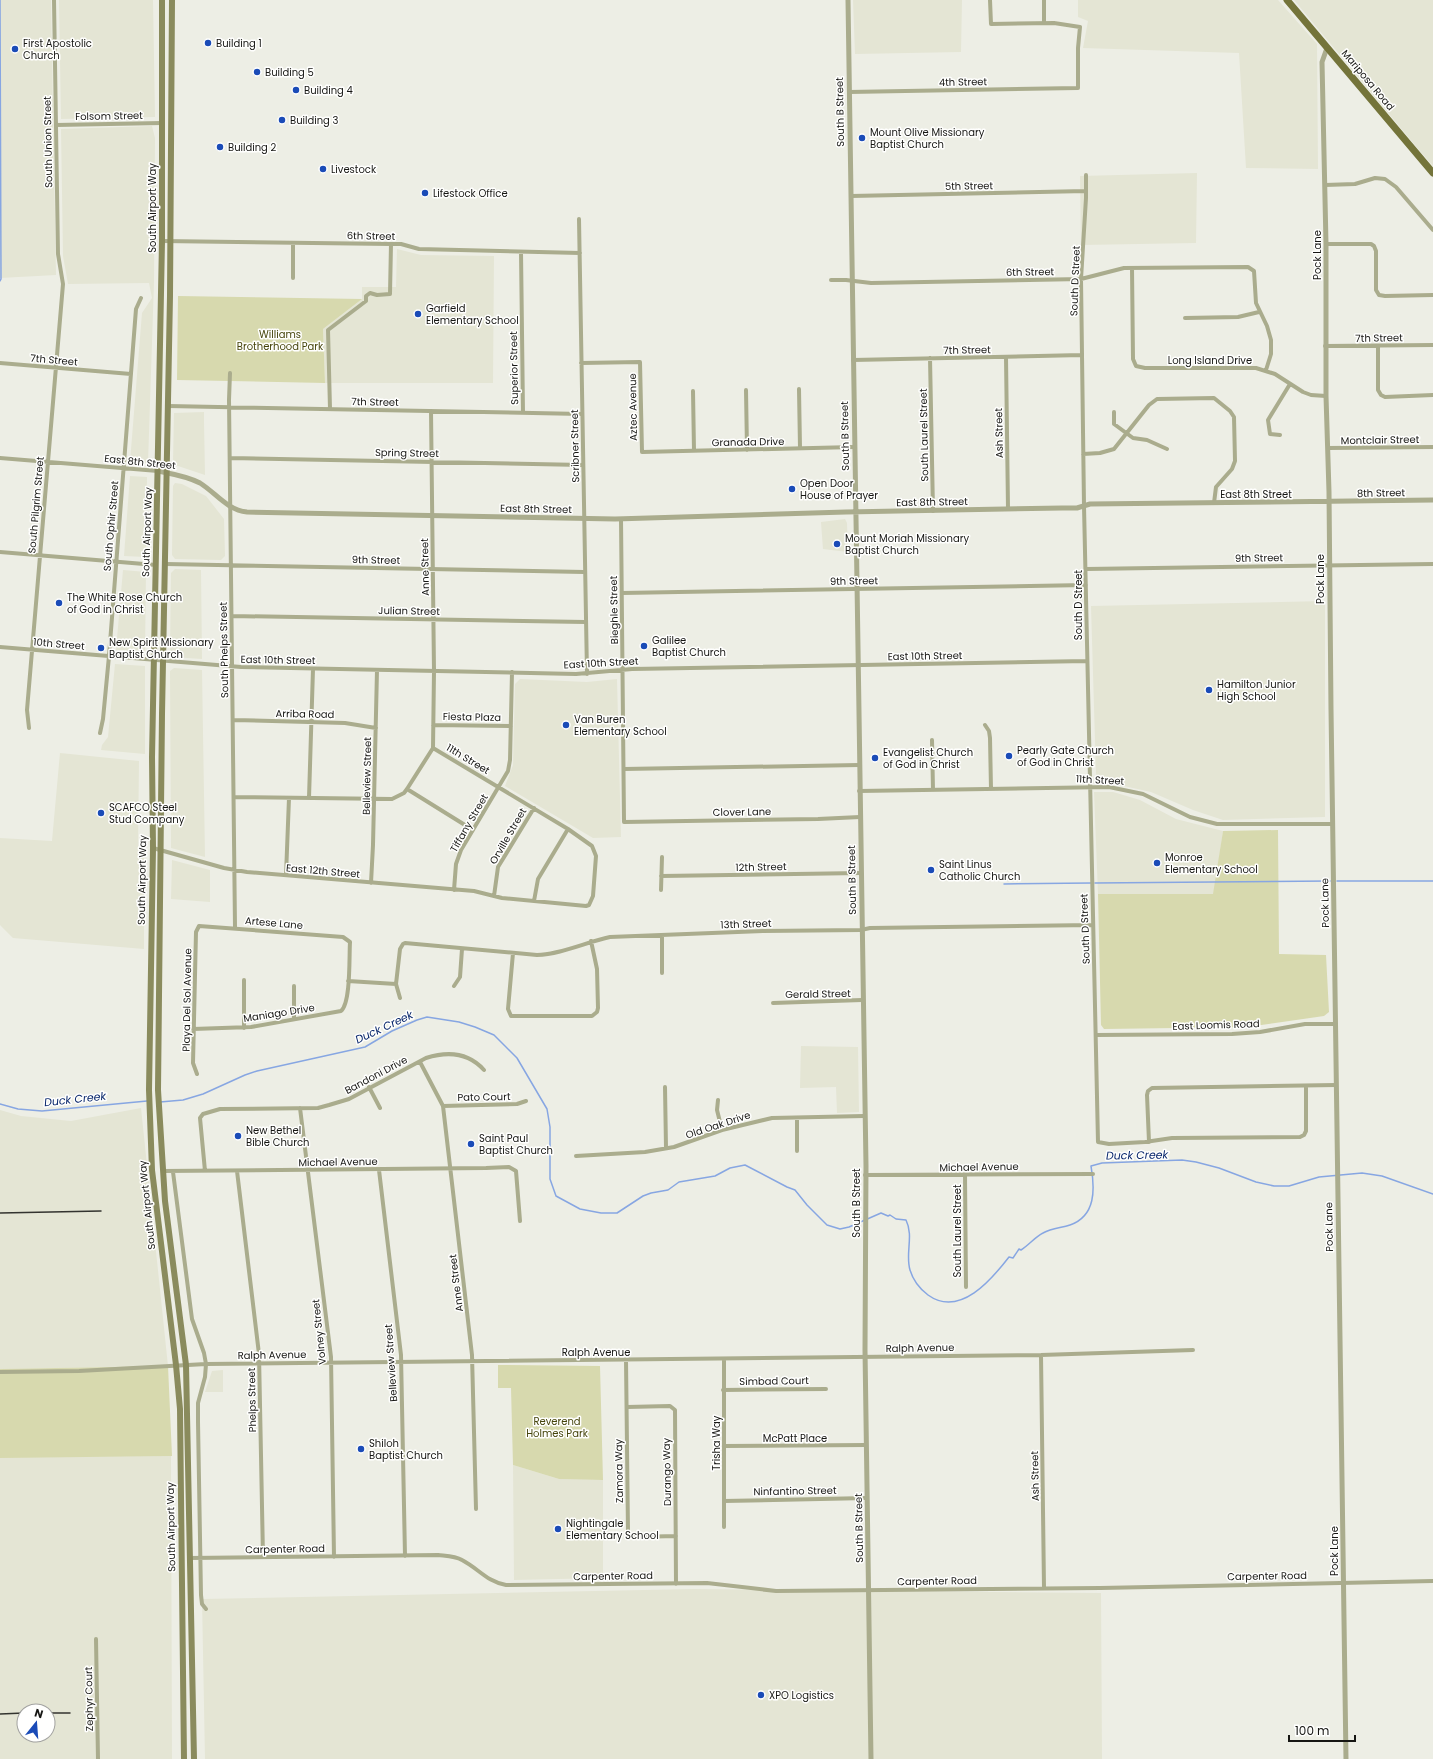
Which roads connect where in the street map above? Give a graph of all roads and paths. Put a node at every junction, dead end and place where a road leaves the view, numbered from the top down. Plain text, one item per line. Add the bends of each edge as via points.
1 (54, 0) edge
2 (162, 0) edge
3 (172, 0) edge
4 (848, 0) edge
5 (990, 0) edge
6 (1044, 0) edge
7 (1287, 0) edge
8 (1044, 23) junction
9 (1327, 48) junction
10 (849, 92) junction
11 (162, 123) junction
12 (56, 125) junction
13 (1433, 173) edge
14 (1086, 175) dead end
15 (1325, 185) junction
16 (1086, 192) junction
17 (851, 196) junction
18 (579, 219) dead end
19 (1433, 230) edge
20 (162, 241) junction
21 (171, 241) junction
22 (293, 243) junction
23 (391, 244) junction
24 (1326, 244) junction
25 (521, 252) junction
26 (580, 253) junction
27 (1132, 268) junction
28 (293, 278) dead end
29 (1081, 279) junction
30 (831, 280) dead end
31 (852, 281) junction
32 (63, 284) joint
33 (1433, 294) edge
34 (141, 298) dead end
35 (1259, 312) junction
36 (1185, 318) dead end
37 (1433, 345) edge
38 (1325, 346) junction
39 (1378, 346) junction
40 (1082, 355) junction
41 (1006, 357) junction
42 (930, 358) junction
43 (853, 360) junction
44 (0, 363) edge
45 (582, 363) junction
46 (56, 368) junction
47 (1266, 370) junction
48 (230, 373) dead end
49 (130, 374) junction
50 (1290, 384) junction
51 (798, 389) dead end
52 (746, 390) dead end
53 (693, 391) dead end
54 (1433, 395) edge
55 (1326, 396) junction
56 (168, 406) junction
57 (229, 407) junction
58 (330, 409) junction
59 (431, 411) junction
60 (523, 412) junction
61 (1114, 412) dead end
62 (582, 414) junction
63 (1127, 434) junction
64 (1280, 435) dead end
65 (854, 447) junction
66 (1433, 447) edge
67 (800, 448) junction
68 (1328, 448) junction
69 (1167, 449) dead end
70 (747, 450) junction
71 (694, 451) junction
72 (642, 452) joint
73 (1084, 454) junction
74 (0, 458) edge
75 (230, 458) junction
76 (48, 462) junction
77 (431, 462) junction
78 (583, 465) junction
79 (124, 468) junction
80 (158, 471) junction
81 (166, 473) junction
82 (1433, 500) edge
83 (1329, 502) junction
84 (1214, 503) junction
85 (1085, 505) junction
86 (230, 508) junction
87 (1008, 509) junction
88 (933, 511) junction
89 (855, 512) junction
90 (432, 516) junction
91 (584, 518) junction
92 (621, 519) junction
93 (0, 552) edge
94 (40, 556) junction
95 (117, 562) junction
96 (166, 564) junction
97 (1433, 564) edge
98 (156, 565) junction
99 (231, 565) junction
100 (1329, 566) junction
101 (433, 569) junction
102 (1086, 569) junction
103 (584, 572) junction
104 (1086, 585) junction
105 (856, 589) junction
106 (622, 593) junction
107 (232, 616) junction
108 (434, 619) junction
109 (585, 622) junction
110 (0, 647) edge
111 (32, 650) junction
112 (109, 656) junction
113 (154, 660) junction
114 (164, 660) junction
115 (1087, 661) junction
116 (857, 665) junction
117 (232, 666) junction
118 (313, 669) junction
119 (377, 670) junction
120 (624, 670) junction
121 (434, 671) junction
122 (512, 672) junction
123 (586, 674) junction
124 (233, 720) junction
125 (312, 722) junction
126 (434, 725) junction
127 (985, 725) dead end
128 (511, 726) junction
129 (29, 728) dead end
130 (376, 728) junction
131 (100, 733) dead end
132 (932, 740) dead end
133 (434, 748) junction
134 (859, 765) junction
135 (624, 770) junction
136 (1089, 786) junction
137 (499, 787) junction
138 (991, 788) junction
139 (407, 789) junction
140 (933, 790) junction
141 (859, 791) junction
142 (234, 797) junction
143 (289, 798) junction
144 (309, 798) junction
145 (374, 799) junction
146 (534, 808) junction
147 (860, 817) junction
148 (624, 822) joint
149 (1333, 824) junction
150 (568, 829) junction
151 (474, 830) junction
152 (153, 848) junction
153 (161, 850) junction
154 (662, 857) dead end
155 (236, 870) junction
156 (861, 873) junction
157 (286, 875) junction
158 (661, 876) junction
159 (371, 883) junction
160 (454, 890) junction
161 (661, 890) dead end
162 (494, 896) junction
163 (534, 901) junction
164 (1094, 925) junction
165 (199, 926) joint
166 (235, 927) junction
167 (861, 930) junction
168 (662, 935) junction
169 (591, 941) junction
170 (462, 949) junction
171 (513, 953) junction
172 (662, 973) dead end
173 (244, 980) dead end
174 (348, 981) junction
175 (396, 984) junction
176 (294, 986) dead end
177 (454, 986) dead end
178 (400, 998) dead end
179 (862, 1000) junction
180 (774, 1002) dead end
181 (294, 1018) junction
182 (1335, 1024) junction
183 (244, 1028) junction
184 (193, 1029) junction
185 (1096, 1035) junction
186 (420, 1062) junction
187 (484, 1070) dead end
188 (197, 1074) dead end
189 (1336, 1085) junction
190 (1306, 1086) junction
191 (369, 1087) junction
192 (665, 1087) dead end
193 (718, 1100) dead end
194 (526, 1101) dead end
195 (443, 1106) junction
196 (300, 1108) junction
197 (380, 1108) dead end
198 (864, 1116) junction
199 (798, 1118) junction
200 (722, 1130) junction
201 (1149, 1142) junction
202 (666, 1148) junction
203 (797, 1151) dead end
204 (576, 1156) dead end
205 (450, 1169) junction
206 (309, 1170) junction
207 (379, 1170) junction
208 (163, 1171) junction
209 (205, 1171) junction
210 (237, 1171) junction
211 (172, 1172) junction
212 (1093, 1174) dead end
213 (865, 1175) junction
214 (965, 1175) junction
215 (520, 1221) dead end
216 (966, 1287) dead end
217 (1193, 1350) dead end
218 (1041, 1355) junction
219 (866, 1357) junction
220 (724, 1358) junction
221 (626, 1360) junction
222 (473, 1361) junction
223 (401, 1362) junction
224 (331, 1363) junction
225 (206, 1364) junction
226 (260, 1364) junction
227 (176, 1365) junction
228 (186, 1365) junction
229 (0, 1372) edge
230 (826, 1389) dead end
231 (723, 1390) junction
232 (627, 1407) junction
233 (724, 1446) junction
234 (866, 1446) junction
235 (867, 1498) junction
236 (724, 1501) junction
237 (476, 1509) dead end
238 (724, 1527) dead end
239 (676, 1536) junction
240 (405, 1556) junction
241 (334, 1557) junction
242 (190, 1558) junction
243 (201, 1558) junction
244 (263, 1558) junction
245 (1433, 1581) edge
246 (1343, 1582) junction
247 (676, 1584) junction
248 (1044, 1588) junction
249 (869, 1590) junction
250 (206, 1609) dead end
251 (96, 1639) dead end
252 (98, 1759) edge
253 (184, 1759) edge
254 (194, 1759) edge
255 (871, 1759) edge
256 (1346, 1759) edge

1 - 12 street, South Union Street
2 - 11 main road, South Airport Way
3 - 21 main road, South Airport Way
4 - 10 street, South B Street
5 - 8 street via 991,24
6 - 8 street
7 - 9 main road, Mariposa Road
8 - 10 street, 4th Street via 1054,22 1080,27 1078,88
9 - 13 main road, Mariposa Road
9 - 15 street, Pock Lane via 1322,62
10 - 17 street, South B Street
11 - 12 street, Folsom Street
11 - 20 main road, South Airport Way
12 - 32 street, South Union Street via 58,254
14 - 16 street, South D Street
15 - 19 street via 1385,179 1396,187
15 - 24 street, Pock Lane
16 - 17 street, 5th Street
16 - 29 street, South D Street
17 - 31 street, South B Street
18 - 26 street, Scribner Street
20 - 21 street, 6th Street
20 - 80 main road, South Airport Way
21 - 22 street, 6th Street
21 - 56 main road, South Airport Way
22 - 23 street, 6th Street
22 - 28 street
23 - 25 street, 6th Street via 419,249
23 - 58 street via 390,294 370,293 366,296 366,301 328,330
24 - 33 street via 1374,246 1376,290 1379,295
24 - 38 street, Pock Lane
25 - 26 street, 6th Street
25 - 60 street, Superior Street
26 - 45 street, Scribner Street
27 - 29 street, 6th Street
27 - 35 street, 6th Street via 1252,268
27 - 47 street, Long Island Drive via 1133,359 1136,366 1247,367
29 - 31 street, 6th Street via 871,283
29 - 40 street, South D Street
30 - 31 street, 6th Street
31 - 43 street, South B Street
32 - 46 street, South Pilgrim Street
34 - 49 street, South Ophir Street via 136,309
35 - 36 street via 1238,317
35 - 47 street via 1271,340 1271,354
37 - 39 street, 7th Street
38 - 39 street, 7th Street
38 - 55 street, Pock Lane
39 - 54 street via 1378,390 1381,395
40 - 41 street, 7th Street
40 - 73 street, South D Street
41 - 42 street, 7th Street
41 - 87 street, Ash Street
42 - 43 street, 7th Street
42 - 88 street, South Laurel Street
43 - 65 street, South B Street
44 - 46 street, 7th Street
45 - 62 street, Scribner Street
45 - 72 street, Aztec Avenue via 640,362
46 - 49 street, 7th Street
46 - 76 street, South Pilgrim Street
47 - 50 street, Long Island Drive
48 - 57 street, South Phelps Street
49 - 79 street, South Ophir Street
50 - 55 street, Long Island Drive via 1311,395
50 - 64 street via 1268,420 1270,434
51 - 67 street
52 - 70 street
53 - 71 street
55 - 68 street, Pock Lane
56 - 57 street, 7th Street
56 - 81 main road, South Airport Way
57 - 58 street, 7th Street
57 - 75 street, South Phelps Street
58 - 59 street, 7th Street
59 - 60 street, 7th Street
59 - 77 street, Anne Street
60 - 62 street, 7th Street
61 - 63 street via 1114,424
62 - 78 street, Scribner Street
63 - 69 street
63 - 73 street via 1113,450
63 - 84 street via 1149,404 1157,399 1210,397 1219,400 1234,417 1235,461 1232,469 1216,486
65 - 67 street, Granada Drive
65 - 89 street, South B Street
66 - 68 street, Montclair Street
67 - 70 street, Granada Drive
68 - 83 street, Pock Lane
70 - 71 street, Granada Drive
71 - 72 street, Granada Drive
73 - 85 street, South D Street
74 - 76 street, East 8th Street
75 - 77 street, Spring Street
75 - 86 street, South Phelps Street
76 - 79 street, East 8th Street
76 - 94 street, South Pilgrim Street
77 - 78 street, Spring Street
77 - 90 street, Anne Street
78 - 91 street, Scribner Street
79 - 80 street, East 8th Street
79 - 95 street, South Ophir Street
80 - 81 street, East 8th Street
80 - 98 main road, South Airport Way
81 - 86 street, East 8th Street via 198,482
81 - 96 main road, South Airport Way
82 - 83 street, 8th Street
83 - 84 street, East 8th Street
83 - 100 street, Pock Lane
84 - 85 street, East 8th Street
85 - 87 street, East 8th Street via 1077,508
85 - 102 street, South D Street
86 - 90 street, East 8th Street via 247,512
86 - 99 street, South Phelps Street
87 - 88 street, East 8th Street
88 - 89 street, East 8th Street
89 - 92 street, East 8th Street
89 - 105 street, South B Street
90 - 91 street, East 8th Street
90 - 101 street, Anne Street
91 - 92 street, East 8th Street
91 - 103 street, Scribner Street
92 - 106 street, Bieghle Street
93 - 94 street
94 - 95 street
94 - 111 street, South Pilgrim Street
95 - 98 street
95 - 112 street, South Ophir Street
96 - 99 street, 9th Street
96 - 114 main road, South Airport Way
97 - 100 street, 9th Street
98 - 113 main road, South Airport Way
99 - 101 street, 9th Street
99 - 107 street, South Phelps Street
100 - 102 street, 9th Street
100 - 149 street, Pock Lane
101 - 103 street, 9th Street
101 - 108 street, Anne Street
102 - 104 street, South D Street
103 - 109 street, Scribner Street
104 - 105 street, 9th Street
104 - 115 street, South D Street
105 - 106 street, 9th Street
105 - 116 street, South B Street
106 - 120 street, Bieghle Street
107 - 108 street, Julian Street
107 - 117 street, South Phelps Street
108 - 109 street, Julian Street
108 - 121 street, Anne Street
109 - 123 street, Scribner Street
110 - 111 street, 10th Street
111 - 112 street, 10th Street
111 - 129 street, South Pilgrim Street via 27,710
112 - 113 street, 10th Street
112 - 131 street, South Ophir Street
113 - 114 street, 10th Street
113 - 152 main road, South Airport Way
114 - 117 street, East 10th Street
114 - 153 main road, South Airport Way
115 - 116 street, East 10th Street
115 - 136 street, South D Street
116 - 120 street, East 10th Street
116 - 134 street, South B Street
117 - 118 street, East 10th Street
117 - 124 street, South Phelps Street
118 - 119 street, East 10th Street
118 - 125 street
119 - 121 street, East 10th Street
119 - 130 street, Belleview Street
120 - 123 street, East 10th Street
120 - 135 street, Bieghle Street
121 - 122 street, East 10th Street
121 - 126 street, Anne Street
122 - 123 street, East 10th Street
122 - 128 street, Tiffany Street
124 - 125 street, Arriba Road
124 - 142 street, South Phelps Street
125 - 130 street, Arriba Road via 345,723
125 - 144 street
126 - 128 street, Fiesta Plaza
126 - 133 street, Anne Street
127 - 138 street via 990,738
128 - 137 street, Tiffany Street via 510,764
130 - 145 street, Belleview Street
132 - 140 street
133 - 137 street, 11th Street
133 - 139 street, 11th Street
134 - 135 street
134 - 141 street, South B Street
135 - 148 street, Bieghle Street
136 - 138 street, 11th Street
136 - 149 street, 11th Street via 1134,791 1190,817 1217,824
136 - 164 street, South D Street
137 - 146 street, 11th Street
137 - 151 street, Tiffany Street
138 - 140 street, 11th Street
139 - 145 street, 11th Street via 395,798
139 - 151 street
140 - 141 street, 11th Street
141 - 147 street, South B Street
142 - 143 street, 11th Street
142 - 155 street, South Phelps Street
143 - 144 street, 11th Street
143 - 157 street
144 - 145 street, 11th Street
145 - 159 street, Belleview Street
146 - 150 street, 11th Street
146 - 162 street, Orville Street via 498,867
147 - 148 street, Clover Lane
147 - 156 street, South B Street
149 - 182 street, Pock Lane
150 - 163 street via 538,879
150 - 163 street, 11th Street via 588,842 595,852 593,896 589,905
151 - 160 street, Tiffany Street via 458,856
152 - 153 street, East 12th Street
152 - 227 main road, South Airport Way via 149,1093 152,1170
153 - 155 street, East 12th Street
153 - 208 main road, South Airport Way via 158,1093
154 - 158 street
155 - 157 street, East 12th Street
155 - 166 street, South Phelps Street
156 - 158 street, 12th Street
156 - 167 street, South B Street
157 - 159 street, East 12th Street
158 - 161 street
159 - 160 street, East 12th Street
160 - 162 street, East 12th Street
162 - 163 street
164 - 167 street, 13th Street
164 - 185 street, South D Street
165 - 166 street, Artese Lane
165 - 184 street, Playa Del Sol Avenue via 196,932
166 - 174 street, Artese Lane via 348,939
167 - 168 street, 13th Street
167 - 179 street, South B Street
168 - 169 street, 13th Street via 610,937
168 - 172 street
169 - 171 street, 13th Street via 551,954
169 - 171 street via 597,969 598,1008 592,1016 511,1016 508,1009
170 - 171 street, 13th Street
170 - 175 street, 13th Street via 402,944
170 - 177 street via 460,977
173 - 183 street
174 - 175 street
174 - 181 street, Maniago Drive via 343,1010
175 - 178 street
176 - 181 street
179 - 180 street, Gerald Street
179 - 198 street, South B Street
181 - 183 street, Maniago Drive
182 - 185 street, East Loomis Road via 1305,1024 1232,1034
182 - 189 street, Pock Lane
183 - 184 street, Maniago Drive
184 - 188 street, Playa Del Sol Avenue via 193,1063
185 - 201 street, South D Street via 1098,1142
186 - 187 street, Bandoni Drive via 437,1054 460,1054 472,1058
186 - 191 street, Bandoni Drive
186 - 195 street, Anne Street
189 - 190 street
189 - 246 street, Pock Lane
190 - 201 street via 1306,1131 1300,1137 1172,1138
190 - 201 street via 1152,1088 1147,1095
191 - 196 street, Bandoni Drive via 340,1102 318,1108
191 - 197 street
192 - 202 street
193 - 200 street via 717,1110
194 - 195 street, Pato Court via 517,1104
195 - 205 street, Anne Street
196 - 206 street, Volney Street
196 - 209 street, Bandoni Drive via 220,1109 202,1114 200,1118
198 - 199 street, Old Oak Drive
198 - 213 street, South B Street
199 - 200 street, Old Oak Drive via 772,1118
199 - 203 street
200 - 202 street, Old Oak Drive via 686,1144
202 - 204 street, Old Oak Drive via 645,1152
205 - 207 street, Michael Avenue
205 - 215 street, Michael Avenue via 513,1168 516,1171
205 - 222 street, Anne Street
206 - 207 street, Michael Avenue
206 - 210 street, Michael Avenue
206 - 224 street, Volney Street
207 - 223 street, Belleview Street
208 - 211 street, Michael Avenue
208 - 228 main road, South Airport Way
209 - 210 street, Michael Avenue
209 - 211 street, Michael Avenue
210 - 226 street, Phelps Street
211 - 225 street via 192,1319
212 - 214 street, Michael Avenue
213 - 214 street, Michael Avenue
213 - 219 street, South B Street
214 - 216 street, South Laurel Street
217 - 218 street, Ralph Avenue
218 - 219 street, Ralph Avenue
218 - 248 street, Ash Street
219 - 220 street, Ralph Avenue
219 - 234 street, South B Street
220 - 221 street, Ralph Avenue
220 - 231 street, Trisha Way
221 - 222 street, Ralph Avenue
221 - 232 street, Zamora Way
222 - 223 street, Ralph Avenue
222 - 237 street, Anne Street
223 - 224 street, Ralph Avenue
223 - 240 street, Belleview Street
224 - 226 street, Ralph Avenue
224 - 241 street, Volney Street
225 - 226 street, Ralph Avenue
225 - 228 street, Ralph Avenue
225 - 243 street via 198,1403
226 - 244 street, Phelps Street
227 - 228 street, Ralph Avenue
227 - 229 street, Ralph Avenue via 79,1371
227 - 253 main road, South Airport Way via 180,1435
228 - 242 main road, South Airport Way
230 - 231 street, Simbad Court
231 - 233 street, Trisha Way
232 - 239 street, Durango Way via 670,1406 675,1410
232 - 239 street, Zamora Way via 628,1532 630,1536 635,1537
233 - 234 street, McPatt Place
233 - 236 street, Trisha Way
234 - 235 street, South B Street
235 - 236 street, Ninfantino Street
235 - 249 street, South B Street
236 - 238 street, Trisha Way
239 - 247 street, Durango Way
240 - 241 street, Carpenter Road
240 - 247 street, Carpenter Road via 452,1557 467,1563 494,1582 506,1585
241 - 244 street, Carpenter Road
242 - 243 street, Carpenter Road
242 - 254 main road, South Airport Way
243 - 244 street, Carpenter Road
243 - 250 street via 201,1595 202,1604
245 - 246 street, Carpenter Road
246 - 248 street, Carpenter Road
246 - 256 street, Pock Lane
247 - 249 street, Carpenter Road via 721,1584 767,1591
248 - 249 street, Carpenter Road
249 - 255 street, South B Street
251 - 252 street, Zephyr Court

